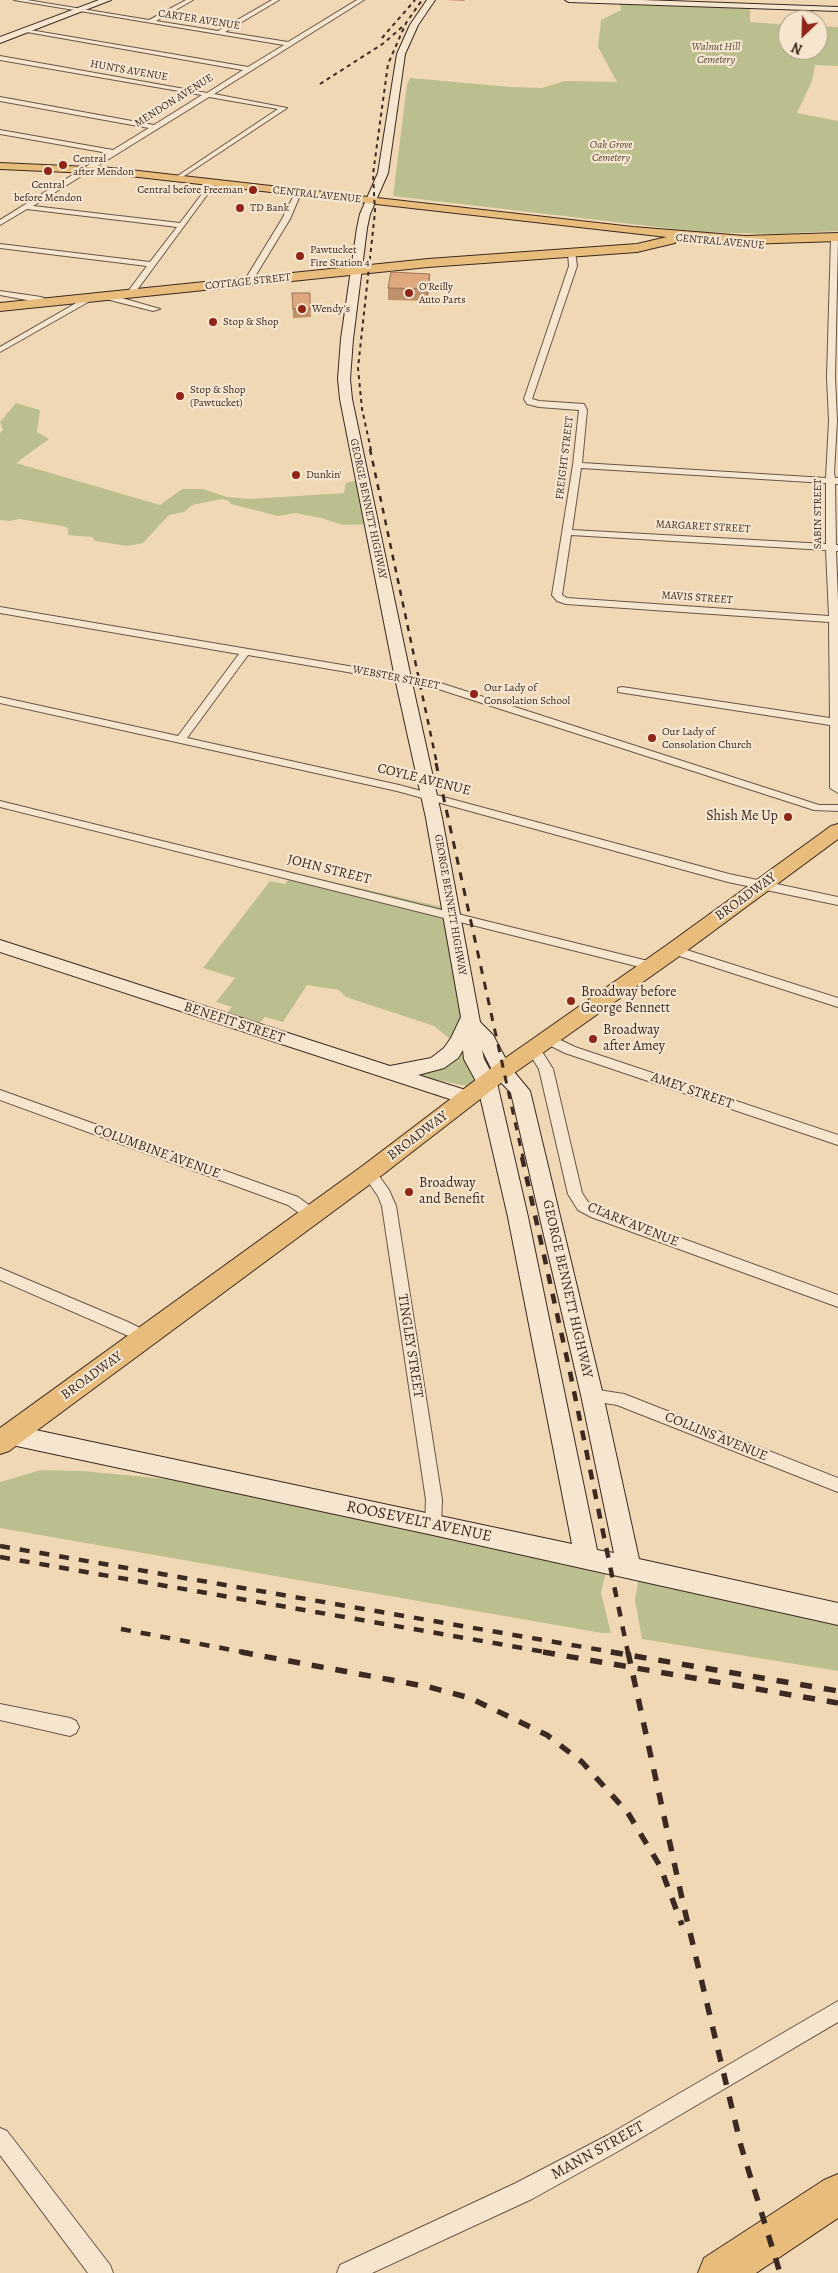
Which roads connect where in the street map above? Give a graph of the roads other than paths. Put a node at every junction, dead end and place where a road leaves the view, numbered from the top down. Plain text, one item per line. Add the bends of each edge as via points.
1 (17, 0) edge
2 (107, 0) edge
3 (190, 0) edge
4 (276, 0) edge
5 (361, 0) edge
6 (431, 0) edge
7 (569, 0) edge
8 (587, 0) edge
9 (838, 9) edge
10 (80, 10) junction
11 (150, 22) junction
12 (24, 31) junction
13 (219, 33) junction
14 (0, 40) edge
15 (288, 44) junction
16 (0, 58) edge
17 (248, 68) junction
18 (206, 95) junction
19 (0, 99) edge
20 (154, 127) junction
21 (0, 132) edge
22 (113, 152) junction
23 (0, 166) edge
24 (88, 169) junction
25 (176, 179) junction
26 (213, 184) junction
27 (298, 193) junction
28 (372, 201) junction
29 (26, 207) junction
30 (0, 223) edge
31 (181, 225) junction
32 (678, 237) junction
33 (837, 241) edge
34 (0, 246) edge
35 (736, 246) junction
36 (637, 248) junction
37 (572, 253) junction
38 (152, 264) junction
39 (356, 270) junction
40 (247, 283) junction
41 (836, 286) edge
42 (0, 293) edge
43 (133, 293) junction
44 (99, 296) junction
45 (48, 302) junction
46 (0, 307) edge
47 (156, 309) dead end
48 (835, 330) edge
49 (0, 350) edge
50 (835, 370) edge
51 (836, 421) edge
52 (577, 466) junction
53 (834, 481) edge
54 (566, 532) junction
55 (834, 548) edge
56 (560, 599) joint
57 (836, 601) edge
58 (0, 610) edge
59 (834, 619) junction
60 (245, 652) junction
61 (403, 678) junction
62 (622, 690) dead end
63 (0, 700) edge
64 (834, 722) junction
65 (181, 739) junction
66 (838, 790) edge
67 (429, 796) junction
68 (0, 804) edge
69 (838, 808) edge
70 (838, 830) edge
71 (764, 884) junction
72 (838, 901) edge
73 (452, 915) junction
74 (0, 946) edge
75 (674, 950) junction
76 (652, 966) junction
77 (838, 1004) edge
78 (470, 1021) junction
79 (541, 1044) junction
80 (384, 1072) junction
81 (495, 1077) junction
82 (0, 1095) edge
83 (468, 1098) junction
84 (838, 1140) edge
85 (369, 1173) junction
86 (311, 1214) junction
87 (0, 1274) edge
88 (838, 1301) edge
89 (145, 1337) junction
90 (592, 1395) junction
91 (4, 1437) edge
92 (838, 1485) edge
93 (432, 1524) junction
94 (587, 1559) junction
95 (629, 1568) junction
96 (838, 1614) edge
97 (0, 1712) edge
98 (70, 1727) dead end
99 (838, 2012) edge
100 (0, 2138) edge
101 (838, 2194) edge
102 (102, 2273) edge
103 (348, 2273) edge
104 (719, 2273) edge

1 - 10 street, CARTER AVENUE
2 - 10 main road
3 - 11 street
4 - 13 street
5 - 15 street, MENDON AVENUE
6 - 28 main road, GEORGE BENNETT HIGHWAY via 400,54 385,166
7 - 8 main road
8 - 9 main road
10 - 11 street, CARTER AVENUE
10 - 12 main road
11 - 13 street, CARTER AVENUE
12 - 14 main road
12 - 17 street
13 - 15 street, CARTER AVENUE
15 - 17 street, MENDON AVENUE
16 - 18 street, HUNTS AVENUE
17 - 18 street, MENDON AVENUE
18 - 20 street, MENDON AVENUE
18 - 25 street, HUNTS AVENUE via 284,108
19 - 20 street
20 - 22 street, MENDON AVENUE
21 - 22 street
22 - 24 street, MENDON AVENUE
23 - 24 main road, CENTRAL AVENUE
24 - 25 main road, CENTRAL AVENUE
24 - 29 street, MENDON AVENUE
25 - 26 main road, CENTRAL AVENUE
26 - 27 main road, CENTRAL AVENUE
26 - 31 street
27 - 28 main road, CENTRAL AVENUE
27 - 40 street
28 - 32 main road, CENTRAL AVENUE
28 - 39 main road, GEORGE BENNETT HIGHWAY via 365,214
29 - 30 street, MENDON AVENUE
29 - 31 street
31 - 38 street
32 - 33 main road, CENTRAL AVENUE
32 - 35 main road, CENTRAL AVENUE
32 - 36 main road, COTTAGE STREET
33 - 35 main road, CENTRAL AVENUE
33 - 41 street, SABIN STREET
34 - 38 street
35 - 36 main road
36 - 37 main road, COTTAGE STREET
37 - 39 main road, COTTAGE STREET
37 - 52 street, FREIGHT STREET via 572,266 528,399 539,404 580,406
38 - 43 street
39 - 40 main road, COTTAGE STREET
39 - 61 main road, GEORGE BENNETT HIGHWAY via 345,364 346,399
40 - 43 main road, COTTAGE STREET
41 - 48 street, SABIN STREET
42 - 45 street via 41,298
43 - 44 main road, COTTAGE STREET
44 - 45 main road, COTTAGE STREET
44 - 47 street
44 - 49 street
45 - 46 main road, COTTAGE STREET
48 - 50 street, SABIN STREET
50 - 51 street, SABIN STREET
51 - 53 street, SABIN STREET
52 - 53 street
52 - 54 street, FREIGHT STREET
53 - 55 street, SABIN STREET
54 - 55 street, MARGARET STREET
54 - 56 street, FREIGHT STREET via 557,595
55 - 57 street, SABIN STREET
56 - 59 street, MAVIS STREET
57 - 59 street, SABIN STREET
58 - 60 street, WEBSTER STREET
59 - 64 street, SABIN STREET
60 - 61 street, WEBSTER STREET
60 - 65 street
61 - 67 main road, GEORGE BENNETT HIGHWAY
61 - 69 street, WEBSTER STREET via 431,683 818,808
62 - 64 street
63 - 65 street, COYLE AVENUE
64 - 66 street, SABIN STREET
65 - 67 street, COYLE AVENUE
67 - 71 street, COYLE AVENUE via 728,878
67 - 73 main road, GEORGE BENNETT HIGHWAY
68 - 73 street, JOHN STREET
70 - 71 main road, BROADWAY
71 - 72 street, COYLE AVENUE
71 - 75 main road, BROADWAY
73 - 76 street, JOHN STREET
73 - 78 main road, GEORGE BENNETT HIGHWAY
74 - 80 main road, BENEFIT STREET
75 - 76 main road, BROADWAY
75 - 77 street
76 - 79 main road, BROADWAY
78 - 80 main road via 450,1053 437,1063 411,1070
78 - 81 main road, GEORGE BENNETT HIGHWAY via 474,1059
79 - 81 main road, BROADWAY
79 - 84 street, AMEY STREET via 570,1050
79 - 88 street, CLARK AVENUE via 575,1194 583,1206
80 - 83 main road, BENEFIT STREET
81 - 83 main road, BROADWAY
81 - 90 main road, GEORGE BENNETT HIGHWAY via 520,1091
81 - 94 main road, GEORGE BENNETT HIGHWAY via 518,1217
82 - 86 street, COLUMBINE AVENUE via 293,1201
83 - 85 main road, BROADWAY
85 - 86 main road, BROADWAY
85 - 93 street, TINGLEY STREET via 389,1206 434,1500
86 - 89 main road, BROADWAY
87 - 89 street
89 - 91 main road, BROADWAY
90 - 92 street, COLLINS AVENUE via 618,1399
90 - 95 main road, GEORGE BENNETT HIGHWAY
91 - 93 main road, ROOSEVELT AVENUE
93 - 94 main road, ROOSEVELT AVENUE
94 - 95 main road, ROOSEVELT AVENUE
95 - 96 main road, ROOSEVELT AVENUE
97 - 98 street
99 - 103 street, MANN STREET via 585,2159
100 - 102 street
101 - 104 highway

